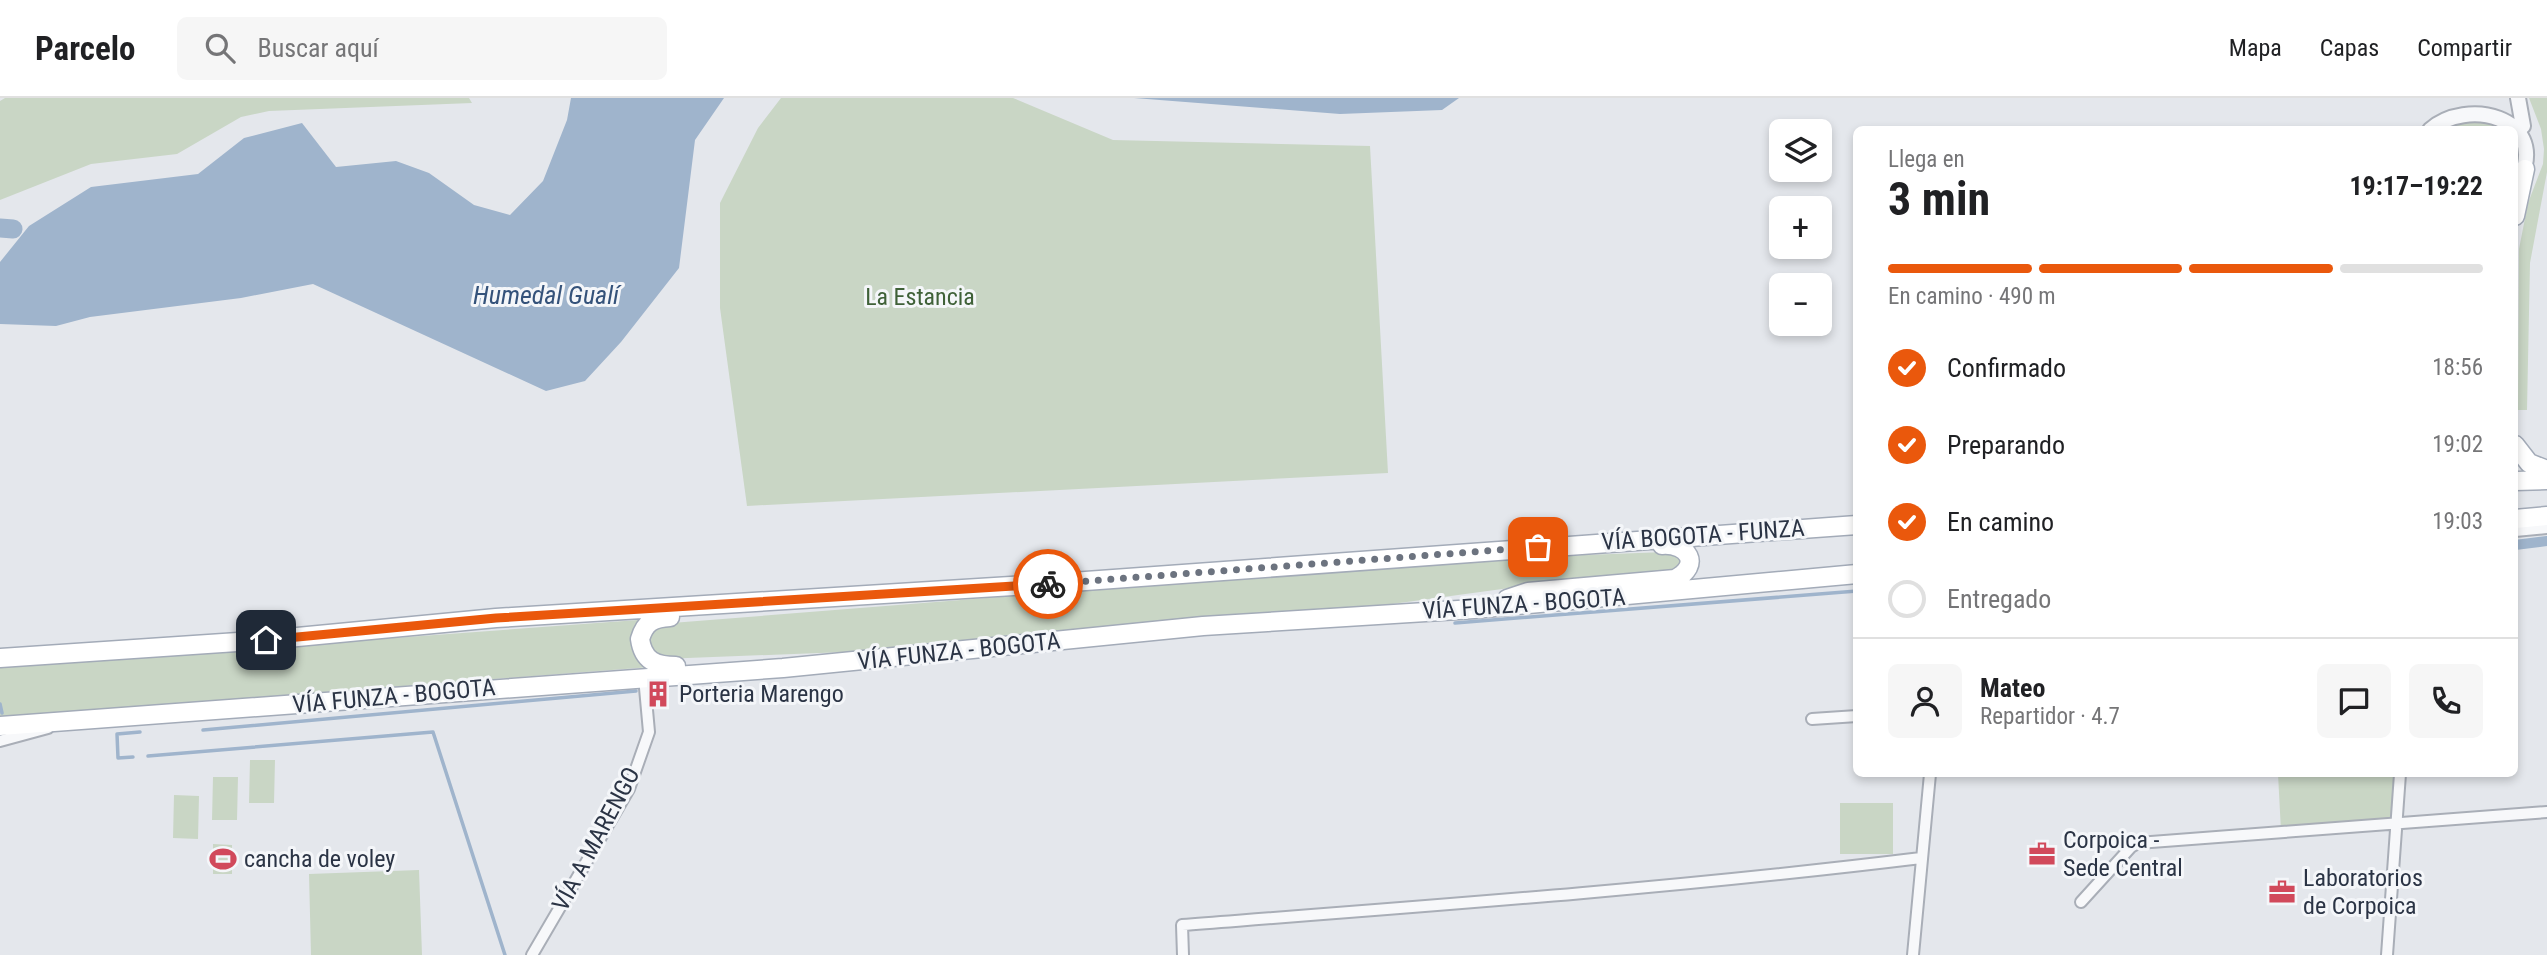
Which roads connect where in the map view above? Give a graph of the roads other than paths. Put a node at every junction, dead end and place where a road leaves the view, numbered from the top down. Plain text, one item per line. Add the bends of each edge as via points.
1 (2518, 98) edge
2 (2462, 100) dead end
3 (2447, 108) junction
4 (2433, 126) edge
5 (2524, 131) junction
6 (2525, 169) junction
7 (2518, 180) edge
8 (2518, 202) edge
9 (2518, 449) edge
10 (2547, 470) edge
11 (2547, 480) edge
12 (2518, 481) edge
13 (2547, 516) edge
14 (2518, 519) edge
15 (1853, 524) edge
16 (2547, 526) edge
17 (2518, 529) edge
18 (1494, 552) junction
19 (1853, 574) edge
20 (886, 594) junction
21 (1474, 609) junction
22 (0, 658) edge
23 (895, 658) junction
24 (644, 677) junction
25 (1853, 716) edge
26 (1812, 719) dead end
27 (61, 724) junction
28 (0, 726) edge
29 (0, 741) edge
30 (1930, 777) edge
31 (2400, 777) edge
32 (2547, 812) edge
33 (2397, 821) junction
34 (1921, 858) junction
35 (2081, 902) dead end
36 (532, 955) edge
37 (1183, 955) edge
38 (1913, 955) edge
39 (2387, 955) edge

1 - 5 street
2 - 3 street
3 - 4 street
3 - 5 street via 2469,100 2491,102 2511,113
5 - 6 street
6 - 7 street
6 - 8 main road
9 - 10 main road via 2529,463
11 - 12 main road
13 - 14 main road
15 - 18 main road, VÍA BOGOTA - FUNZA
16 - 17 street
18 - 20 main road, VÍA BOGOTA - FUNZA
18 - 21 main road via 1528,554 1674,544 1689,556 1689,567 1675,579 1528,592
19 - 21 main road, VÍA FUNZA - BOGOTA
20 - 22 main road, VÍA BOGOTA - FUNZA via 496,618
20 - 23 main road via 824,606 656,618 643,630 641,650 656,664 667,666
21 - 23 main road, VÍA FUNZA - BOGOTA via 1228,624
23 - 24 main road, VÍA FUNZA - BOGOTA
24 - 27 main road, VÍA FUNZA - BOGOTA
24 - 36 street, VÍA A MARENGO via 649,732 629,789
25 - 26 street
27 - 28 main road, VÍA FUNZA - BOGOTA
27 - 29 street, VÍA FUNZA - BOGOTA
30 - 34 street
31 - 33 street
32 - 33 street
33 - 35 street via 2138,843
33 - 39 street
34 - 37 street via 1778,876 1182,925
34 - 38 street

